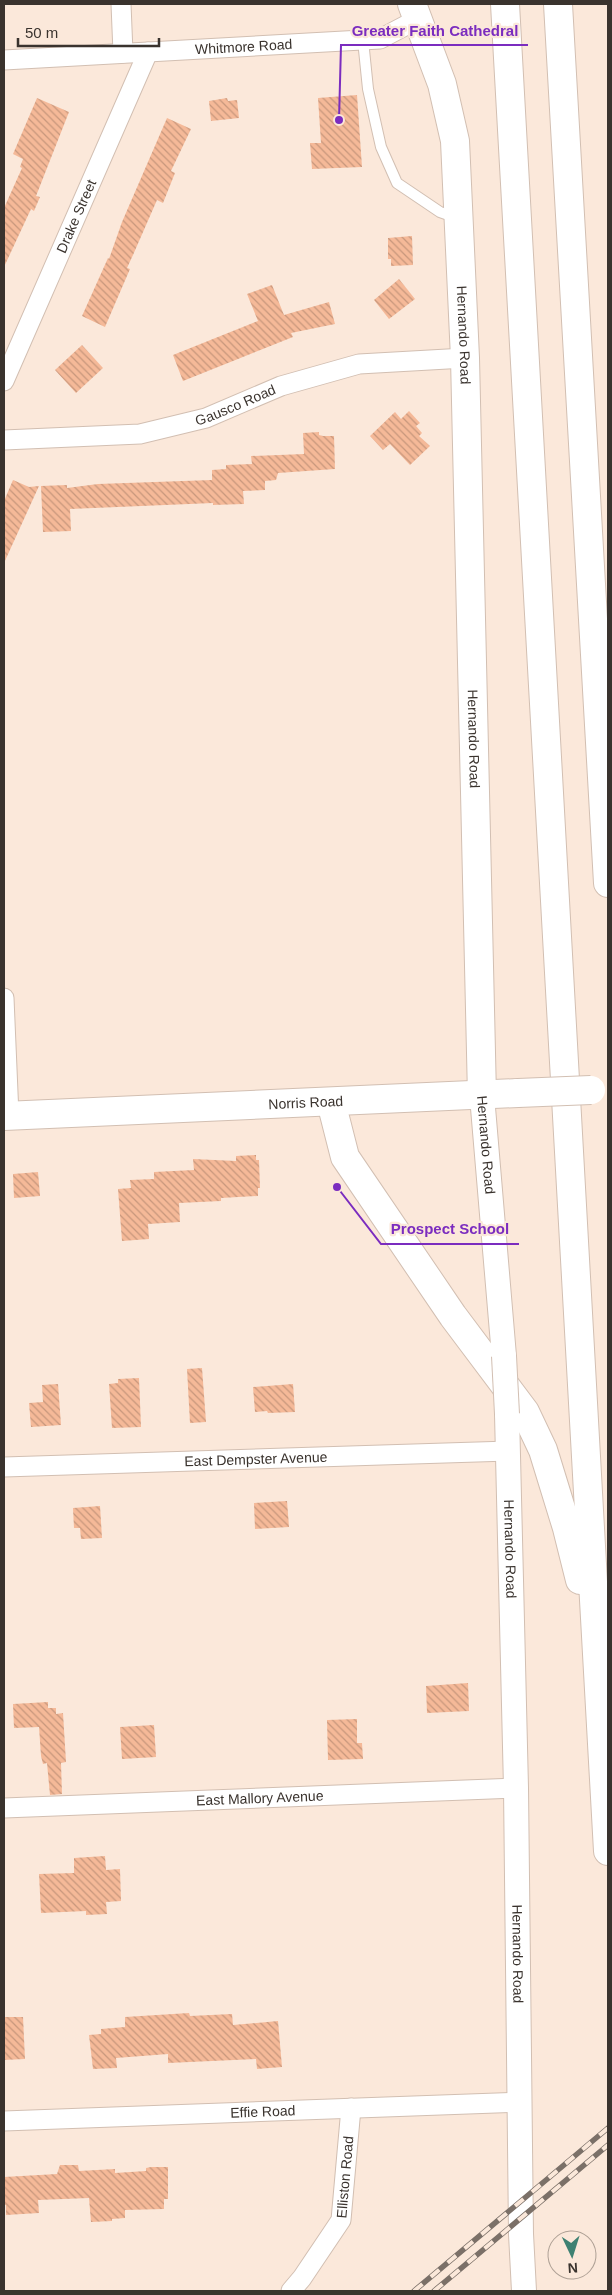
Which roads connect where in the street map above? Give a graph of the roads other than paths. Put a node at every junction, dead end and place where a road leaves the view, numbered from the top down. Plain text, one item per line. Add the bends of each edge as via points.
1 (121, 4) edge
2 (505, 4) edge
3 (558, 4) edge
4 (415, 11) edge
5 (363, 40) junction
6 (148, 52) junction
7 (123, 53) junction
8 (4, 60) edge
9 (458, 219) junction
10 (465, 358) junction
11 (4, 380) edge
12 (4, 440) edge
13 (588, 510) junction
14 (608, 600) edge
15 (608, 883) edge
16 (4, 998) edge
17 (608, 1089) edge
18 (482, 1096) junction
19 (331, 1102) junction
20 (7, 1116) edge
21 (509, 1451) junction
22 (4, 1467) edge
23 (596, 1643) junction
24 (516, 1788) junction
25 (4, 1808) edge
26 (608, 1851) edge
27 (521, 2102) junction
28 (351, 2108) junction
29 (4, 2121) edge
30 (291, 2291) edge
31 (524, 2291) edge

1 - 7 street
2 - 23 main road
3 - 13 main road
4 - 5 street, Whitmore Road via 380,39
4 - 9 main road, Hernando Road via 442,84 455,141
5 - 6 street, Whitmore Road
5 - 9 lane via 368,89 381,147 397,183 440,212
6 - 7 street, Whitmore Road
6 - 11 street, Drake Street
7 - 8 street, Whitmore Road
9 - 10 main road, Hernando Road
10 - 12 street, Gausco Road via 359,364 281,386 206,418 140,434
10 - 18 main road, Hernando Road
13 - 14 main road
13 - 15 main road
16 - 20 street
17 - 18 main road, Norris Road, bridge
18 - 19 main road, Norris Road
18 - 21 street, Hernando Road, bridge
19 - 20 main road, Norris Road
19 - 23 main road via 345,1157 453,1316 525,1412 543,1450 567,1528
21 - 22 street, East Dempster Avenue
21 - 24 street, Hernando Road
23 - 26 main road
24 - 25 street, East Mallory Avenue
24 - 27 street, Hernando Road
27 - 28 street, Effie Road
27 - 31 street, Hernando Road
28 - 29 street, Effie Road
28 - 30 street, Elliston Road via 341,2220

